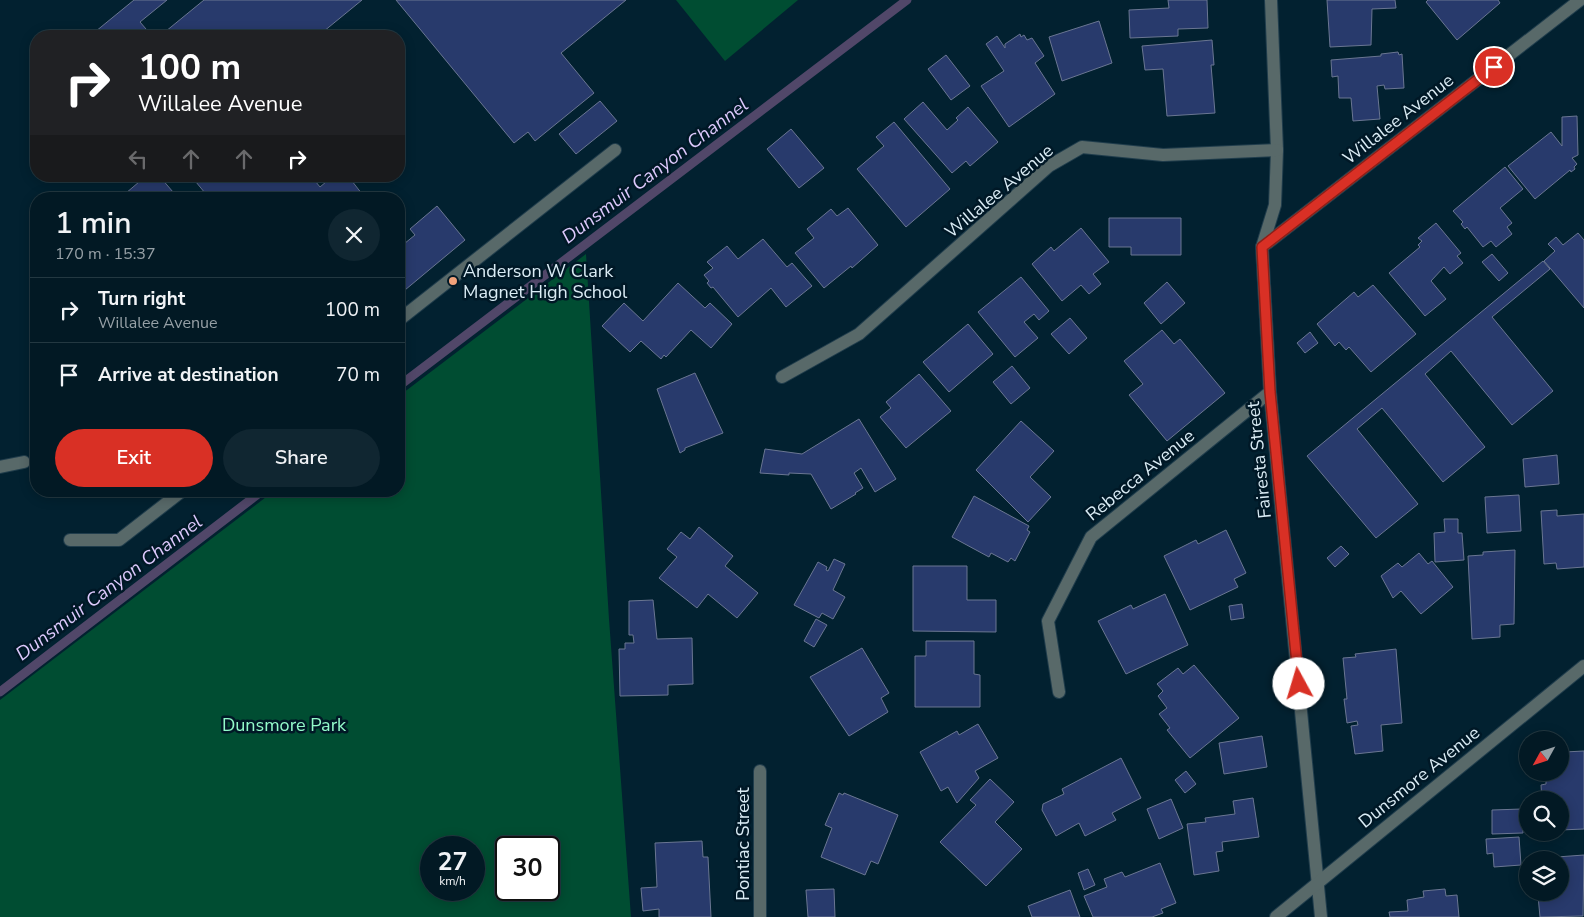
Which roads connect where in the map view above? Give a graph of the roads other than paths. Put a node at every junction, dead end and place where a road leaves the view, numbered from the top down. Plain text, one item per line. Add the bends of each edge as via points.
1 (1271, 0) edge
2 (1574, 2) edge
3 (615, 150) dead end
4 (1277, 150) junction
5 (1262, 247) junction
6 (405, 315) edge
7 (782, 377) dead end
8 (1270, 392) junction
9 (24, 462) dead end
10 (0, 467) edge
11 (174, 497) edge
12 (70, 540) dead end
13 (1584, 666) edge
14 (1059, 692) dead end
15 (760, 771) dead end
16 (1319, 881) junction
17 (760, 917) edge
18 (1276, 917) edge
19 (1321, 917) edge

1 - 4 street, Fairesta Street
2 - 5 street, Willalee Avenue
3 - 6 street
4 - 5 street, Fairesta Street via 1275,205
4 - 7 street, Willalee Avenue via 1163,155 1082,147 1049,166 859,334
5 - 8 street, Fairesta Street
8 - 14 street, Rebecca Avenue via 1091,537 1048,621
8 - 16 street, Fairesta Street
9 - 10 street
11 - 12 street via 119,540
13 - 16 street, Dunsmore Avenue
15 - 17 street, Pontiac Street
16 - 18 street, Dunsmore Avenue
16 - 19 street, Fairesta Street

